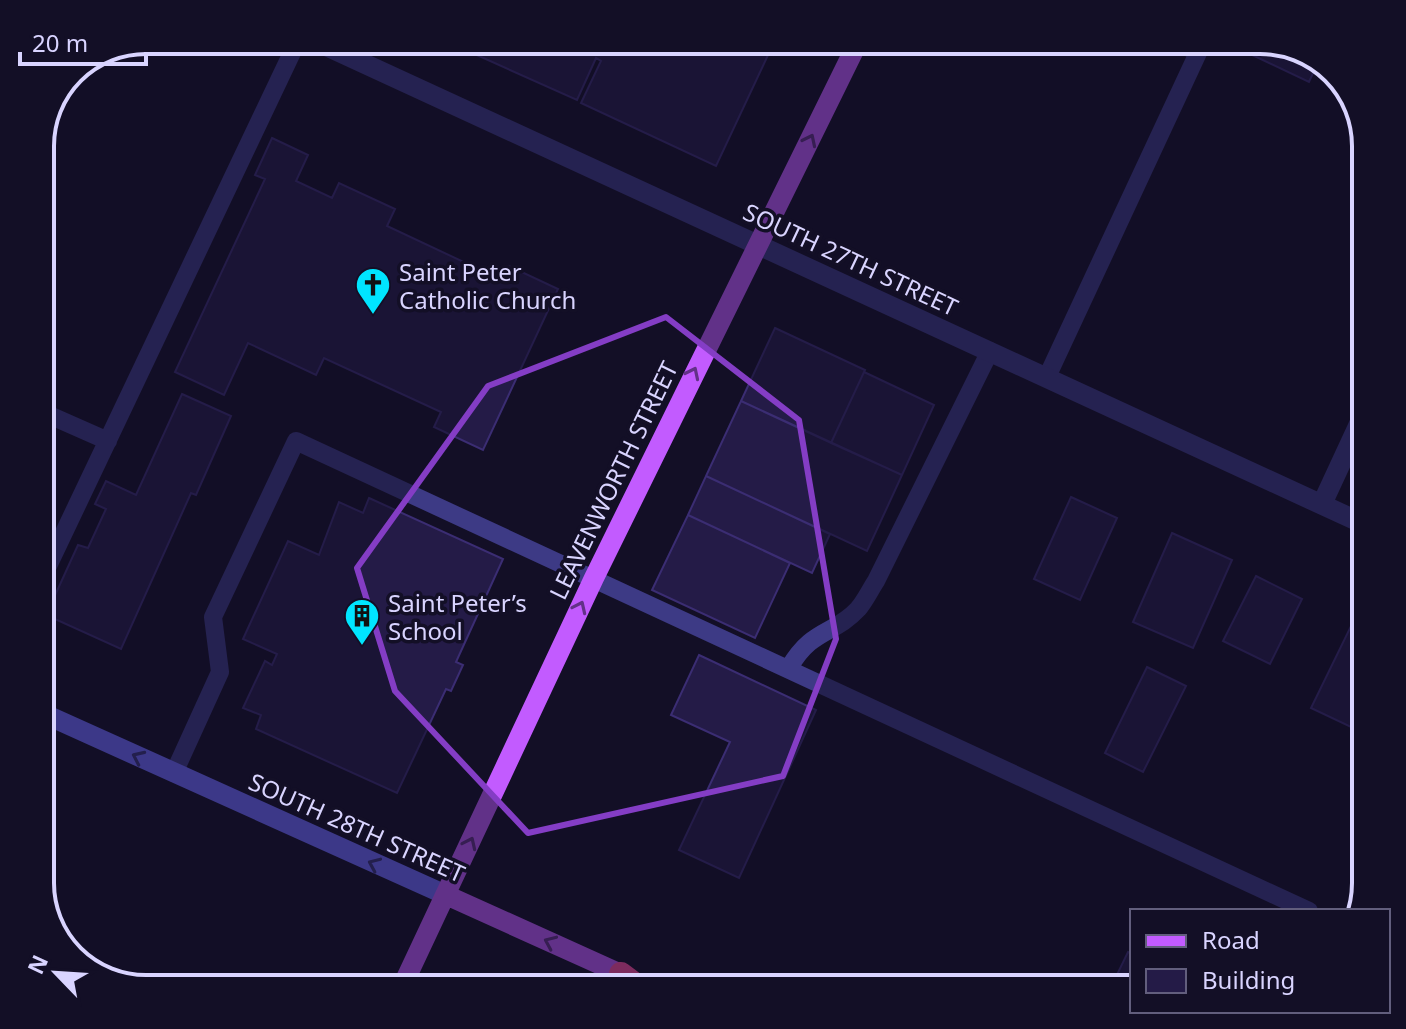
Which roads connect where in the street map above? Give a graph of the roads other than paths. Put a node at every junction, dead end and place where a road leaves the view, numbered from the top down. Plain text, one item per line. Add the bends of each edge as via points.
1 (291, 54) edge
2 (343, 54) edge
3 (852, 54) edge
4 (1197, 54) edge
5 (757, 244) junction
6 (990, 351) junction
7 (1047, 377) junction
8 (54, 417) edge
9 (1352, 439) edge
10 (108, 441) junction
11 (1322, 504) junction
12 (1352, 518) edge
13 (54, 554) edge
14 (594, 578) junction
15 (789, 668) junction
16 (54, 718) edge
17 (174, 773) junction
18 (446, 895) junction
19 (1305, 909) edge
20 (621, 974) edge
21 (408, 975) edge

1 - 10 lane
2 - 5 street, SOUTH 27TH STREET
5 -> 3 main road, LEAVENWORTH STREET
4 - 7 lane
5 - 6 street, SOUTH 27TH STREET
14 -> 5 main road, LEAVENWORTH STREET
6 - 7 street, SOUTH 27TH STREET
6 - 15 lane via 876,581 857,610 817,634
7 - 11 street, SOUTH 27TH STREET
8 - 10 lane
9 - 11 street
10 - 13 lane
11 - 12 street, SOUTH 27TH STREET
14 - 15 lane
14 - 17 lane via 296,441 213,617 220,672
18 -> 14 main road, LEAVENWORTH STREET
15 - 19 lane
17 -> 16 main road, SOUTH 28TH STREET
18 -> 17 main road, SOUTH 28TH STREET
20 -> 18 main road, SOUTH 28TH STREET
18 - 21 main road, LEAVENWORTH STREET

